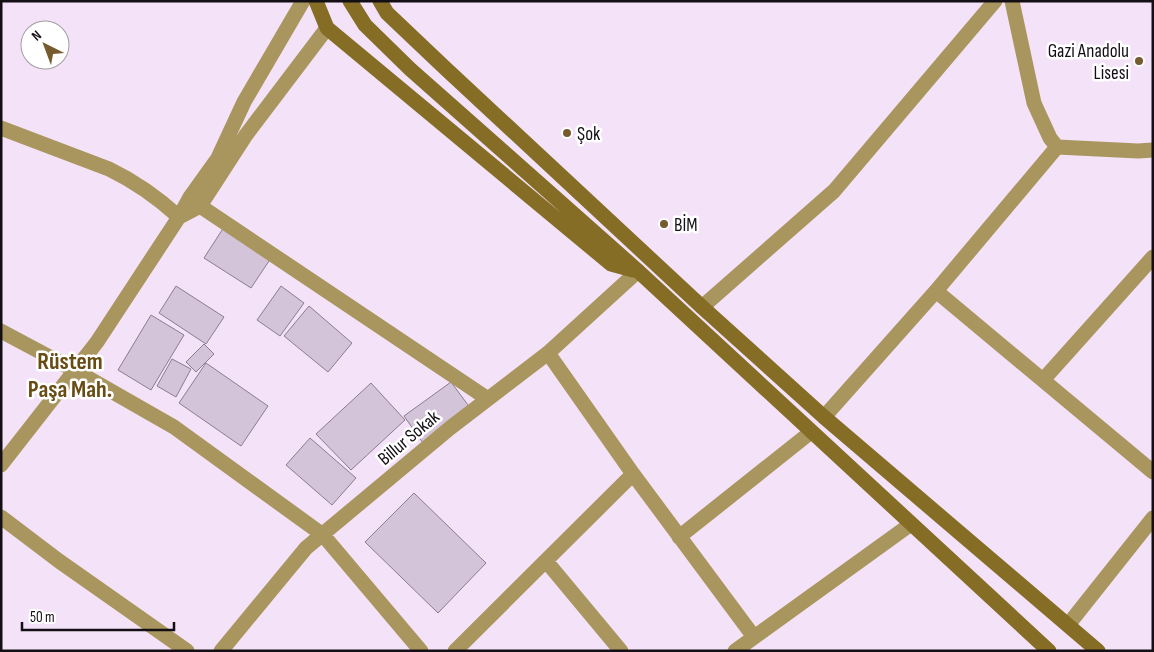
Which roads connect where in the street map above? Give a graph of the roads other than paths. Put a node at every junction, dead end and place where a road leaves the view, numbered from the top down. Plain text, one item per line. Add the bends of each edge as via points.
1 (303, 1) edge
2 (316, 1) edge
3 (350, 1) edge
4 (380, 1) edge
5 (995, 1) edge
6 (1012, 1) edge
7 (327, 28) junction
8 (1, 128) edge
9 (1057, 147) junction
10 (1153, 150) edge
11 (195, 201) junction
12 (179, 217) junction
13 (1153, 257) edge
14 (638, 271) junction
15 (936, 291) junction
16 (702, 307) junction
17 (1, 331) edge
18 (548, 353) junction
19 (76, 371) junction
20 (1043, 380) junction
21 (488, 399) junction
22 (824, 417) junction
23 (811, 432) junction
24 (1, 465) edge
25 (1153, 472) edge
26 (633, 474) junction
27 (1, 517) edge
28 (1153, 518) edge
29 (911, 524) junction
30 (323, 535) junction
31 (679, 537) junction
32 (546, 561) junction
33 (1068, 625) junction
34 (754, 636) junction
35 (187, 651) edge
36 (221, 651) edge
37 (421, 651) edge
38 (455, 651) edge
39 (621, 651) edge
40 (735, 651) edge
41 (1049, 651) edge
42 (1098, 651) edge

1 - 11 street via 244,102
2 - 7 main road
3 - 14 main road via 365,25 410,70
4 - 16 main road via 387,13
5 - 16 street via 834,191
6 - 9 street via 1034,103
7 - 11 street
7 - 14 main road via 611,264
8 - 12 street via 125,177
9 - 10 street
9 - 15 street
11 - 12 street
11 - 21 street
12 - 19 street
13 - 20 street
14 - 18 street, Billur Sokak
14 - 23 main road
15 - 20 street
15 - 22 street
16 - 22 main road
17 - 19 street
18 - 21 street, Billur Sokak
18 - 26 street
19 - 24 street
19 - 30 street via 174,427
20 - 25 street
21 - 30 street, Billur Sokak
22 - 33 main road
23 - 29 main road
23 - 31 street
26 - 31 street
26 - 32 street
27 - 35 street
28 - 33 street
29 - 34 street
29 - 41 main road
30 - 36 street, Billur Sokak via 306,548
30 - 37 street
31 - 34 street
32 - 38 street
32 - 39 street
33 - 42 main road
34 - 40 street

